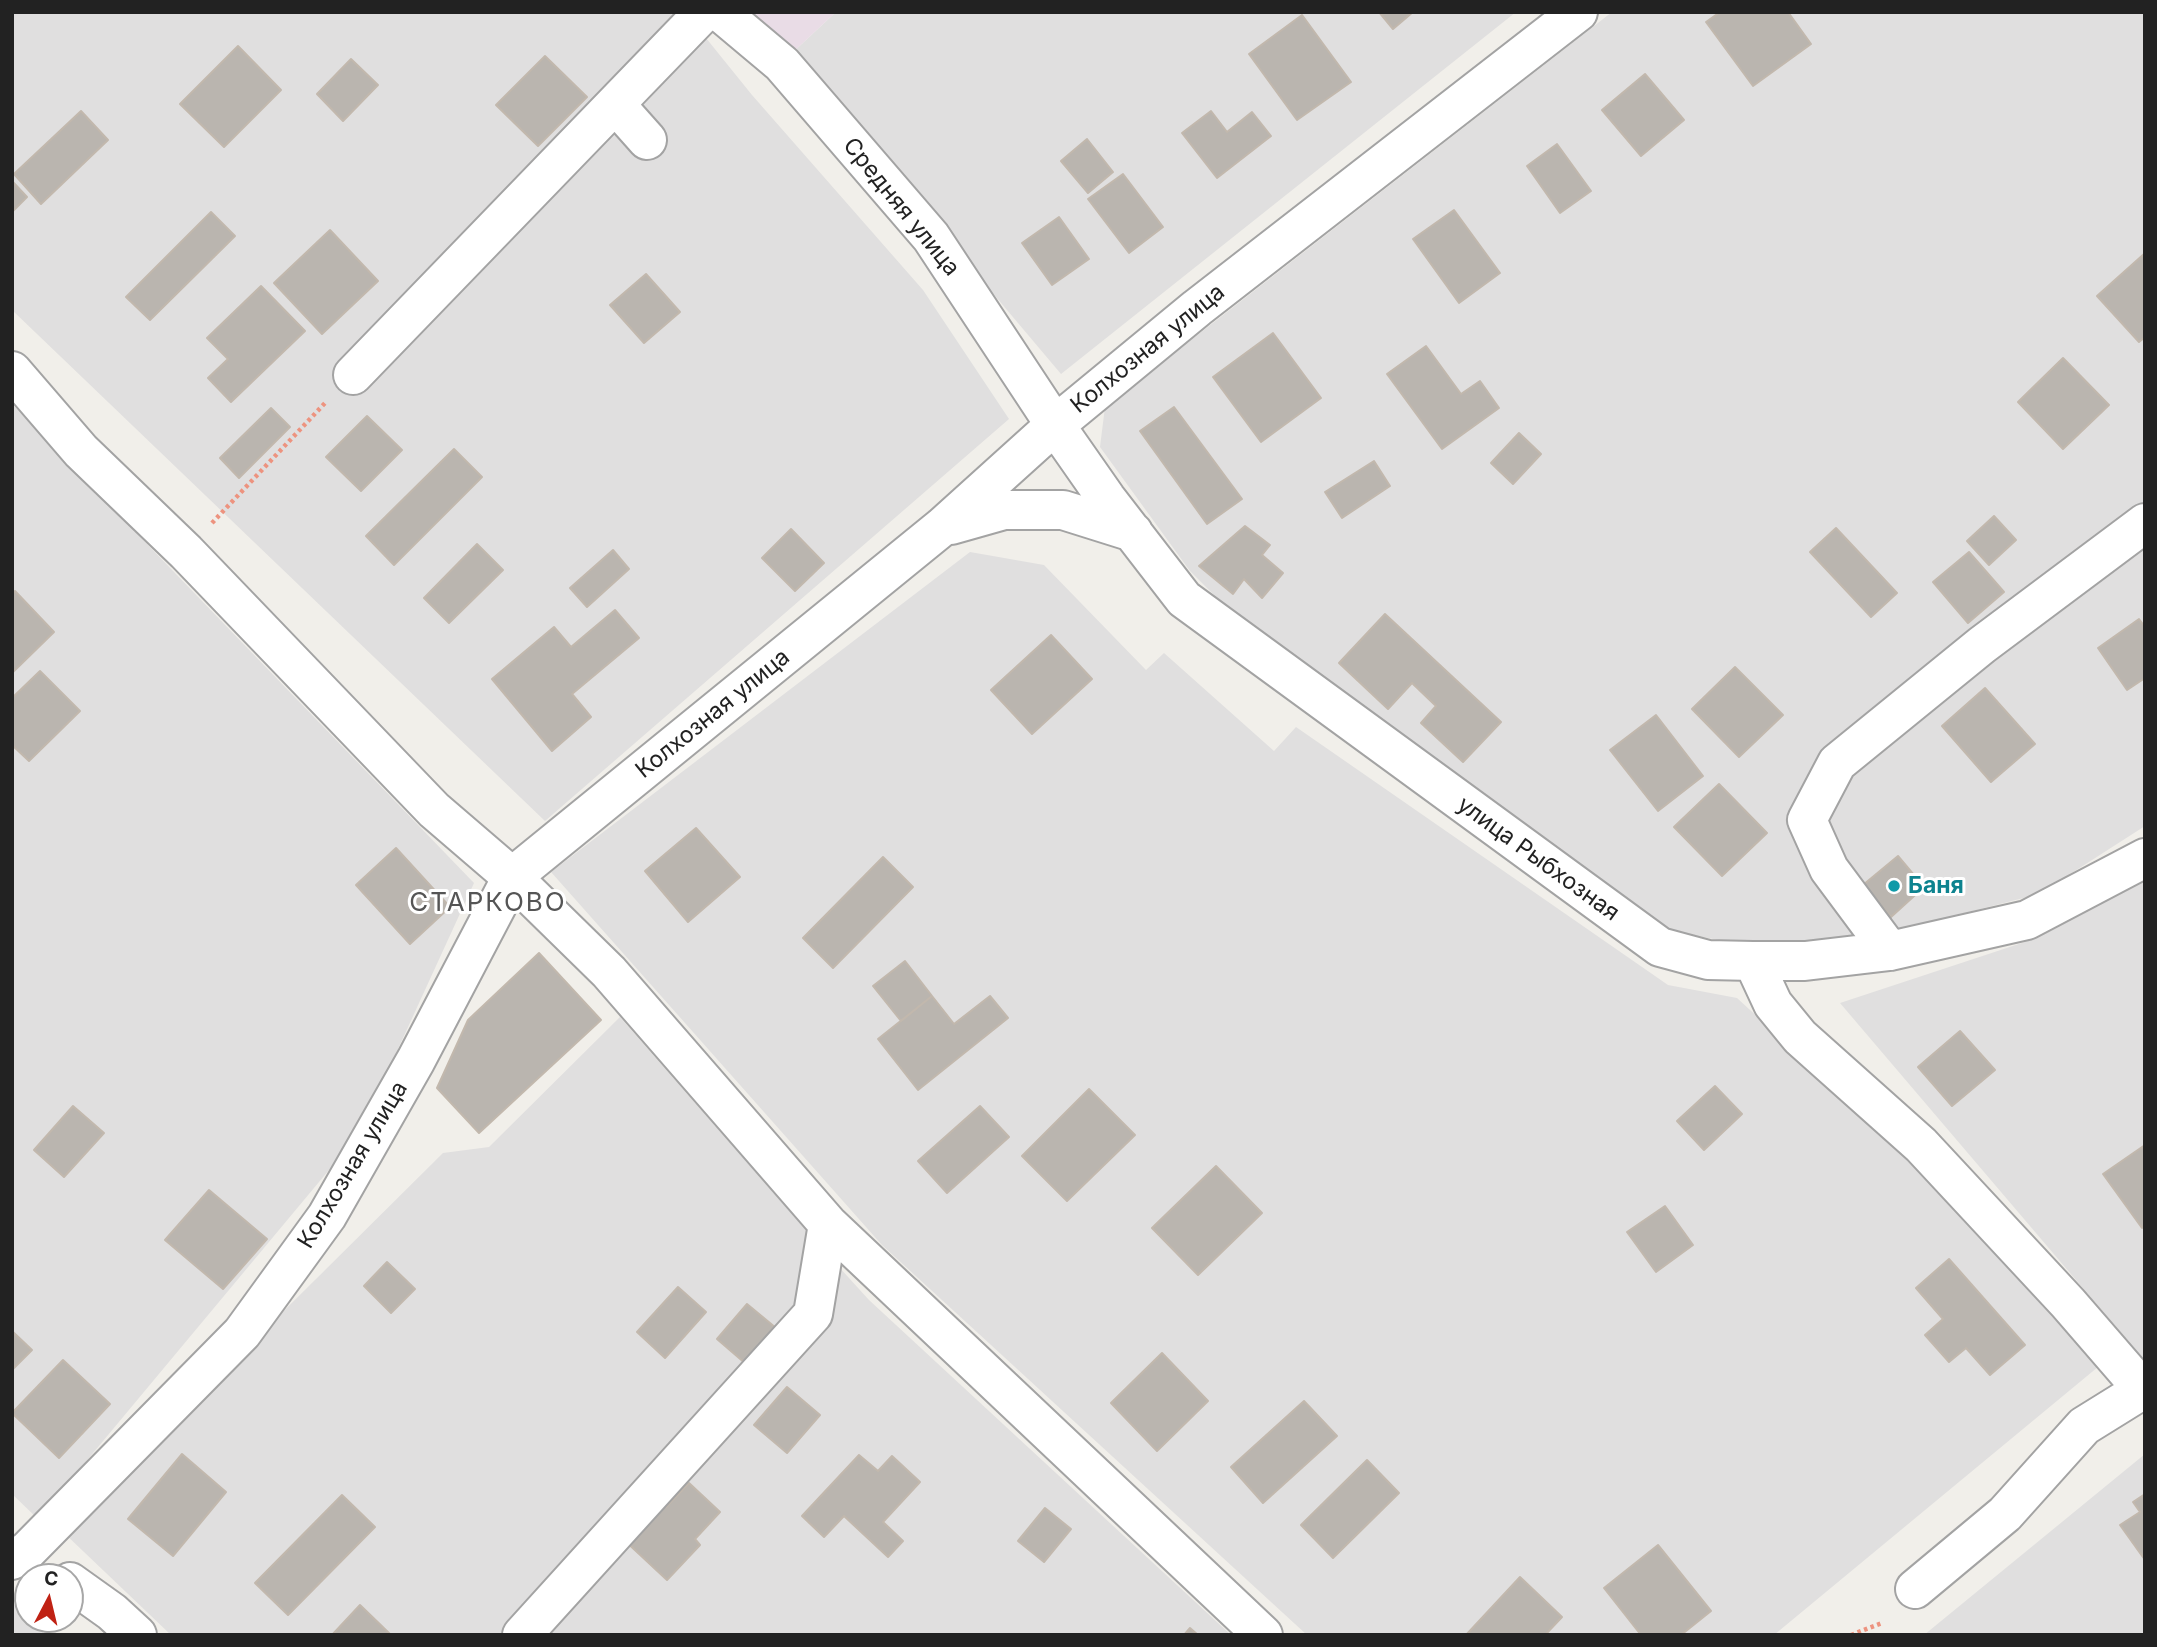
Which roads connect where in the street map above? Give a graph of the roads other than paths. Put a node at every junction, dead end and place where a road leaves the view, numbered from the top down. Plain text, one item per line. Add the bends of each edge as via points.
1 (704, 12) edge
2 (719, 12) edge
3 (1578, 12) edge
4 (615, 104) junction
5 (647, 140) dead end
6 (12, 371) edge
7 (353, 375) road end
8 (1055, 425) junction
9 (2145, 523) edge
10 (942, 527) junction
11 (1133, 532) junction
12 (2145, 858) edge
13 (512, 877) junction
14 (1890, 951) junction
15 (1753, 961) junction
16 (828, 1224) junction
17 (2143, 1391) edge
18 (17, 1551) edge
19 (38, 1563) edge
20 (1915, 1589) dead end
21 (84, 1592) edge
22 (137, 1635) edge
23 (522, 1635) edge
24 (1263, 1635) edge

1 - 4 street
2 - 8 street, Средняя улица via 782,64 931,237
3 - 8 street, Колхозная улица via 1197,308
4 - 5 street
4 - 7 street
6 - 13 street via 81,451 186,552 434,810
8 - 10 street, Колхозная улица
8 - 11 street, улица Рыбхозная
9 - 14 street via 1982,645 1837,764 1807,820 1829,869
10 - 11 street via 1004,510 1063,510
10 - 13 street, Колхозная улица
11 - 15 street, улица Рыбхозная via 1184,599 1660,947 1708,960
12 - 14 street, улица Рыбхозная via 2027,920
13 - 16 street via 609,972
13 - 18 street, Колхозная улица via 327,1216 242,1333
14 - 15 street, улица Рыбхозная via 1805,961
15 - 17 street via 1773,1004 1800,1037 1921,1145
16 - 23 street via 813,1314
16 - 24 street
17 - 20 street via 2084,1426 2005,1514
18 - 19 street
21 - 22 street

